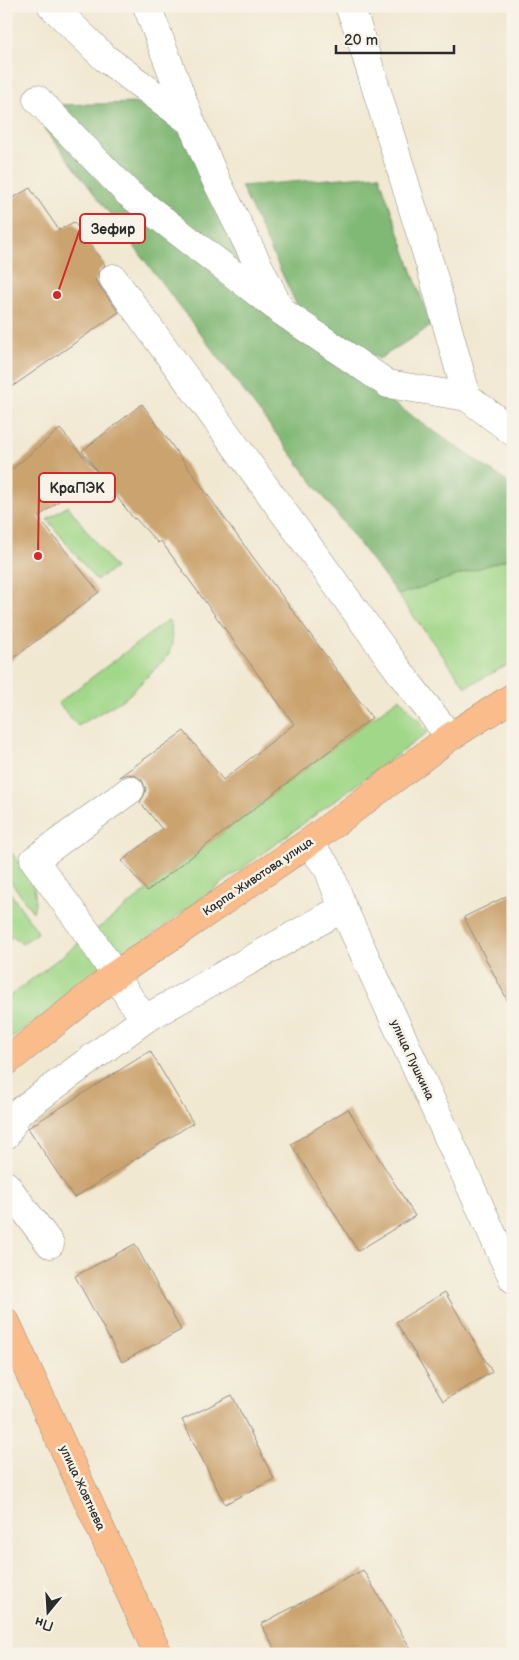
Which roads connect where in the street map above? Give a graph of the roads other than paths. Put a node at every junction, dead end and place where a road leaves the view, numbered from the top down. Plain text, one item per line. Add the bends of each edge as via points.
1 (52, 6) edge
2 (147, 6) edge
3 (348, 6) edge
4 (37, 99) dead end
5 (191, 122) junction
6 (113, 278) dead end
7 (281, 311) junction
8 (467, 397) junction
9 (513, 432) edge
10 (511, 701) edge
11 (450, 737) junction
12 (130, 790) dead end
13 (308, 844) junction
14 (342, 908) junction
15 (115, 975) junction
16 (145, 1019) junction
17 (6, 1062) edge
18 (6, 1135) edge
19 (6, 1185) edge
20 (50, 1244) dead end
21 (513, 1279) edge
22 (6, 1322) edge
23 (158, 1654) edge

1 - 5 street via 105,58
2 - 5 street
3 - 8 street via 431,268
4 - 7 street via 128,193
5 - 7 street
6 - 11 street
7 - 8 street via 388,384
8 - 9 street
10 - 11 main road, Карпа Животова улица
11 - 13 main road, Карпа Животова улица
12 - 15 street via 34,860
13 - 14 street, улица Пушкина via 328,868
13 - 15 main road, Карпа Животова улица
14 - 16 street
14 - 21 street, улица Пушкина
15 - 16 street
15 - 17 main road, Карпа Животова улица
16 - 18 street via 18,1113
19 - 20 street
22 - 23 main road, улица Жовтнева

